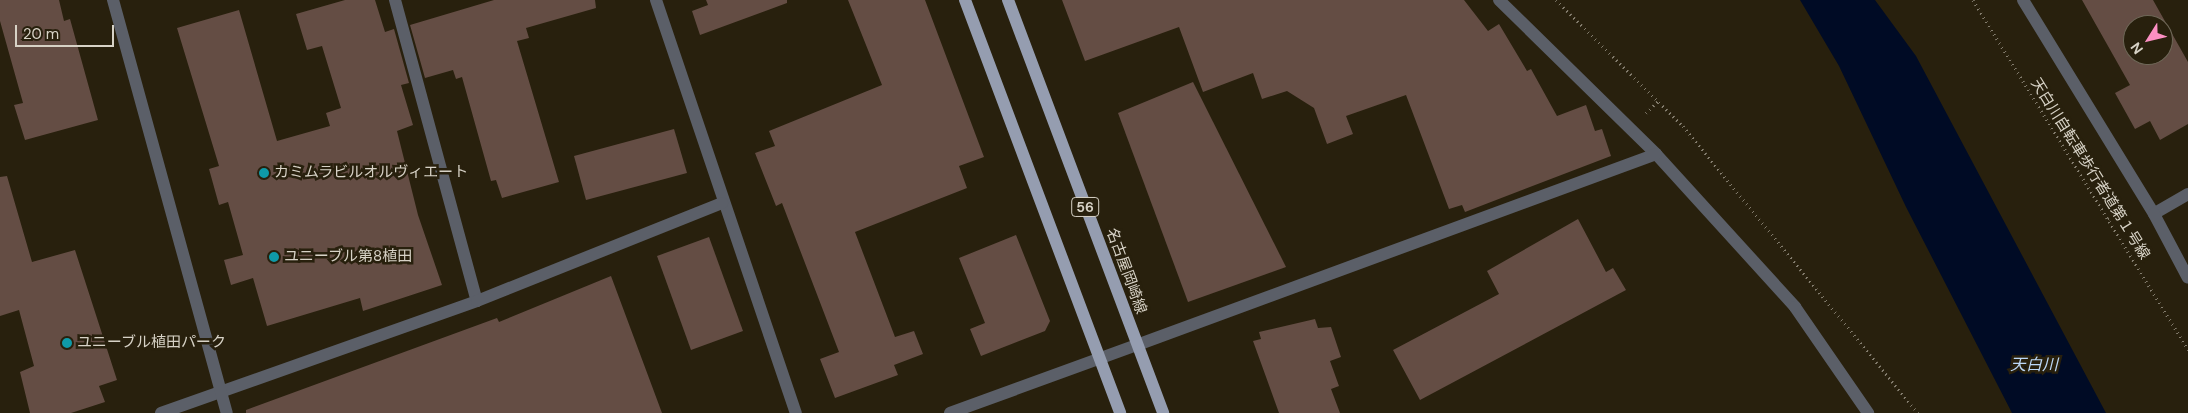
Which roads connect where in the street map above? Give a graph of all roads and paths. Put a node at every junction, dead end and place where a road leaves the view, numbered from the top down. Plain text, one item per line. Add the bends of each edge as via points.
1 (113, 0) edge
2 (396, 0) edge
3 (656, 0) edge
4 (965, 0) edge
5 (1008, 0) edge
6 (1499, 0) edge
7 (1556, 0) edge
8 (1973, 0) edge
9 (2023, 0) edge
10 (1656, 154) junction
11 (2188, 194) edge
12 (722, 203) junction
13 (2154, 214) junction
14 (2188, 278) edge
15 (478, 301) junction
16 (1136, 345) junction
17 (2188, 350) edge
18 (1099, 359) junction
19 (220, 390) junction
20 (160, 413) edge
21 (227, 413) edge
22 (796, 413) edge
23 (950, 413) edge
24 (1120, 413) edge
25 (1163, 413) edge
26 (1868, 413) edge
27 (1918, 413) edge

1 - 19 street
2 - 15 street
3 - 12 street
4 - 18 main road, 56
5 - 16 main road, 名古屋岡崎線 / 56
6 - 10 street
7 - 27 path via 1683,126
8 - 17 path, 天白川自転車歩行者道第１号線
9 - 13 street
10 - 16 street
10 - 26 street via 1795,307
11 - 13 street
12 - 15 street
12 - 22 street
13 - 14 street
15 - 19 street
16 - 18 street
16 - 25 main road, 名古屋岡崎線 / 56
18 - 23 street
18 - 24 main road, 56
19 - 20 street
19 - 21 street

